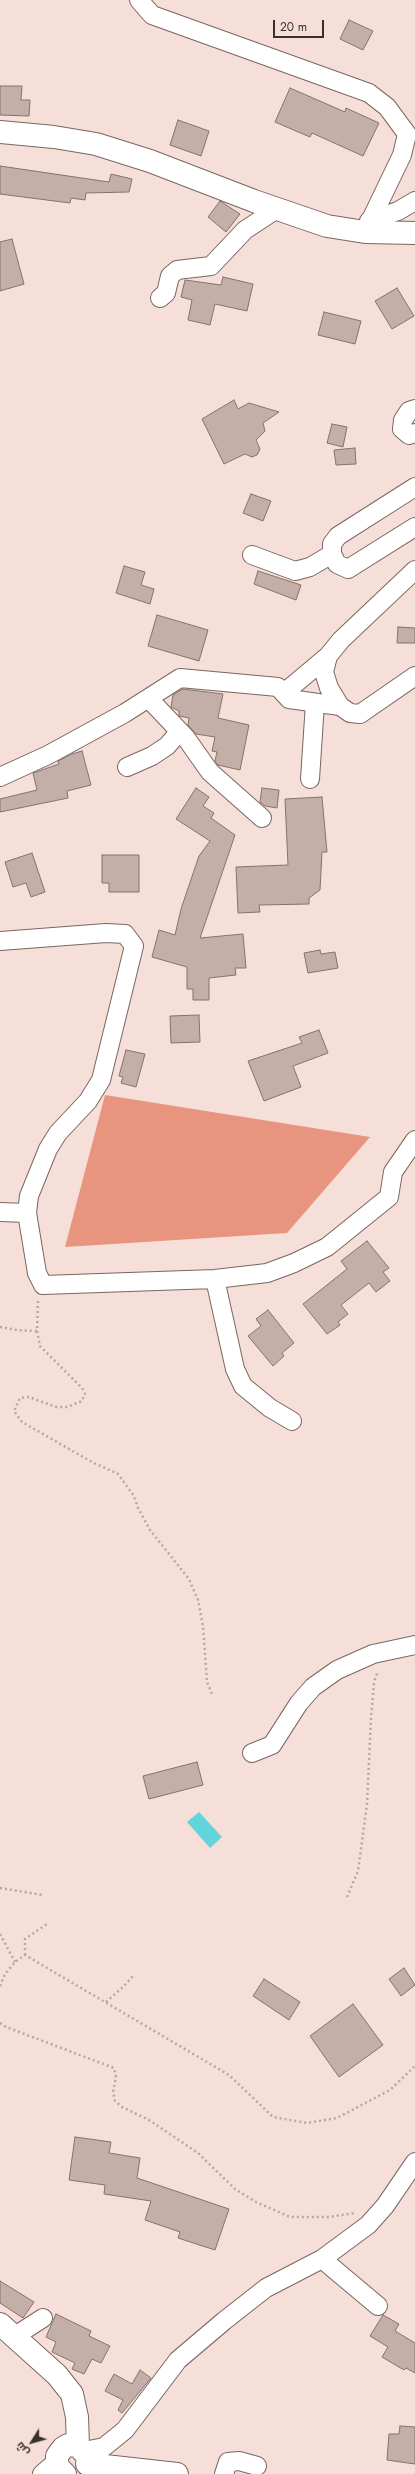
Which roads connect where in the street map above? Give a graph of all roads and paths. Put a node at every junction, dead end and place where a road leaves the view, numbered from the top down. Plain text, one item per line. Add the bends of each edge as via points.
1 (139, 0) edge
2 (0, 132) edge
3 (415, 201) edge
4 (277, 209) junction
5 (367, 226) junction
6 (415, 233) edge
7 (160, 298) dead end
8 (415, 409) edge
9 (415, 433) edge
10 (415, 487) edge
11 (415, 527) edge
12 (332, 554) junction
13 (252, 555) dead end
14 (415, 570) edge
15 (328, 656) junction
16 (415, 676) edge
17 (284, 693) junction
18 (149, 699) junction
19 (315, 704) junction
20 (340, 706) junction
21 (179, 732) junction
22 (127, 767) dead end
23 (0, 777) edge
24 (310, 779) dead end
25 (262, 818) dead end
26 (0, 941) edge
27 (415, 1140) edge
28 (0, 1212) edge
29 (27, 1213) junction
30 (215, 1279) junction
31 (43, 1286) junction
32 (0, 1327) edge
33 (37, 1331) junction
34 (292, 1421) dead end
35 (415, 1645) edge
36 (386, 1650) junction
37 (212, 1694) dead end
38 (252, 1753) dead end
39 (0, 1888) edge
40 (43, 1895) dead end
41 (347, 1897) dead end
42 (47, 1924) dead end
43 (0, 1934) edge
44 (25, 1955) junction
45 (15, 1962) junction
46 (133, 1976) dead end
47 (0, 1986) edge
48 (106, 2002) junction
49 (0, 2023) edge
50 (415, 2066) edge
51 (415, 2162) edge
52 (385, 2206) junction
53 (322, 2259) junction
54 (378, 2306) dead end
55 (43, 2318) dead end
56 (7, 2330) edge
57 (70, 2462) edge
58 (258, 2466) dead end
59 (177, 2474) edge
60 (224, 2474) edge

1 - 5 street via 152,15 368,93 387,107 407,134 402,155
2 - 4 main road via 96,144 150,161
3 - 5 street
4 - 5 main road via 327,226
4 - 7 street via 245,230 211,266 177,270 170,276 166,293
5 - 6 main road
8 - 9 street via 409,411 402,429 409,435
10 - 12 street via 338,536 332,544
11 - 12 street via 348,569 337,564
12 - 13 street via 310,567 295,571
14 - 15 street via 361,620
15 - 17 street
15 - 20 street via 324,672 329,688
16 - 20 street via 360,714
17 - 18 street via 278,687 180,678
17 - 19 street via 289,698
18 - 21 street
18 - 23 street via 48,755
19 - 20 street
19 - 24 street
21 - 22 street via 167,746
21 - 25 street via 210,772
26 - 29 street via 106,933 125,934 134,946 101,1080 88,1101 58,1133 48,1149 29,1196
27 - 30 street via 393,1172 389,1197 326,1247 267,1273
28 - 29 street
29 - 31 street via 38,1273
30 - 31 street
30 - 34 street via 235,1370 243,1386 270,1408
31 - 33 path via 38,1300
32 - 33 path
33 - 37 path via 40,1346 82,1388 82,1401 56,1408 29,1397 20,1398 14,1411 22,1422 118,1474 134,1496 150,1530 189,1579 198,1600 203,1626 207,1682
35 - 36 street
36 - 38 street via 337,1670 312,1687 272,1745
36 - 41 path via 374,1682 368,1804 358,1871
39 - 40 path
42 - 44 path via 25,1940
43 - 45 path
44 - 45 path
44 - 48 path
45 - 47 path via 5,1974
46 - 48 path
48 - 50 path via 229,2075 273,2117 307,2122 337,2118 390,2090
49 - 52 path via 114,2068 116,2077 113,2092 118,2104 149,2120 198,2154 235,2189 256,2202 290,2218 329,2217
51 - 52 street
52 - 53 street via 368,2225
53 - 54 street
53 - 57 street via 266,2288 224,2321 178,2360 125,2430 104,2447
55 - 56 street
56 - 57 main road via 57,2375 72,2394 77,2418
57 - 59 main road
58 - 60 street via 239,2461 228,2462

